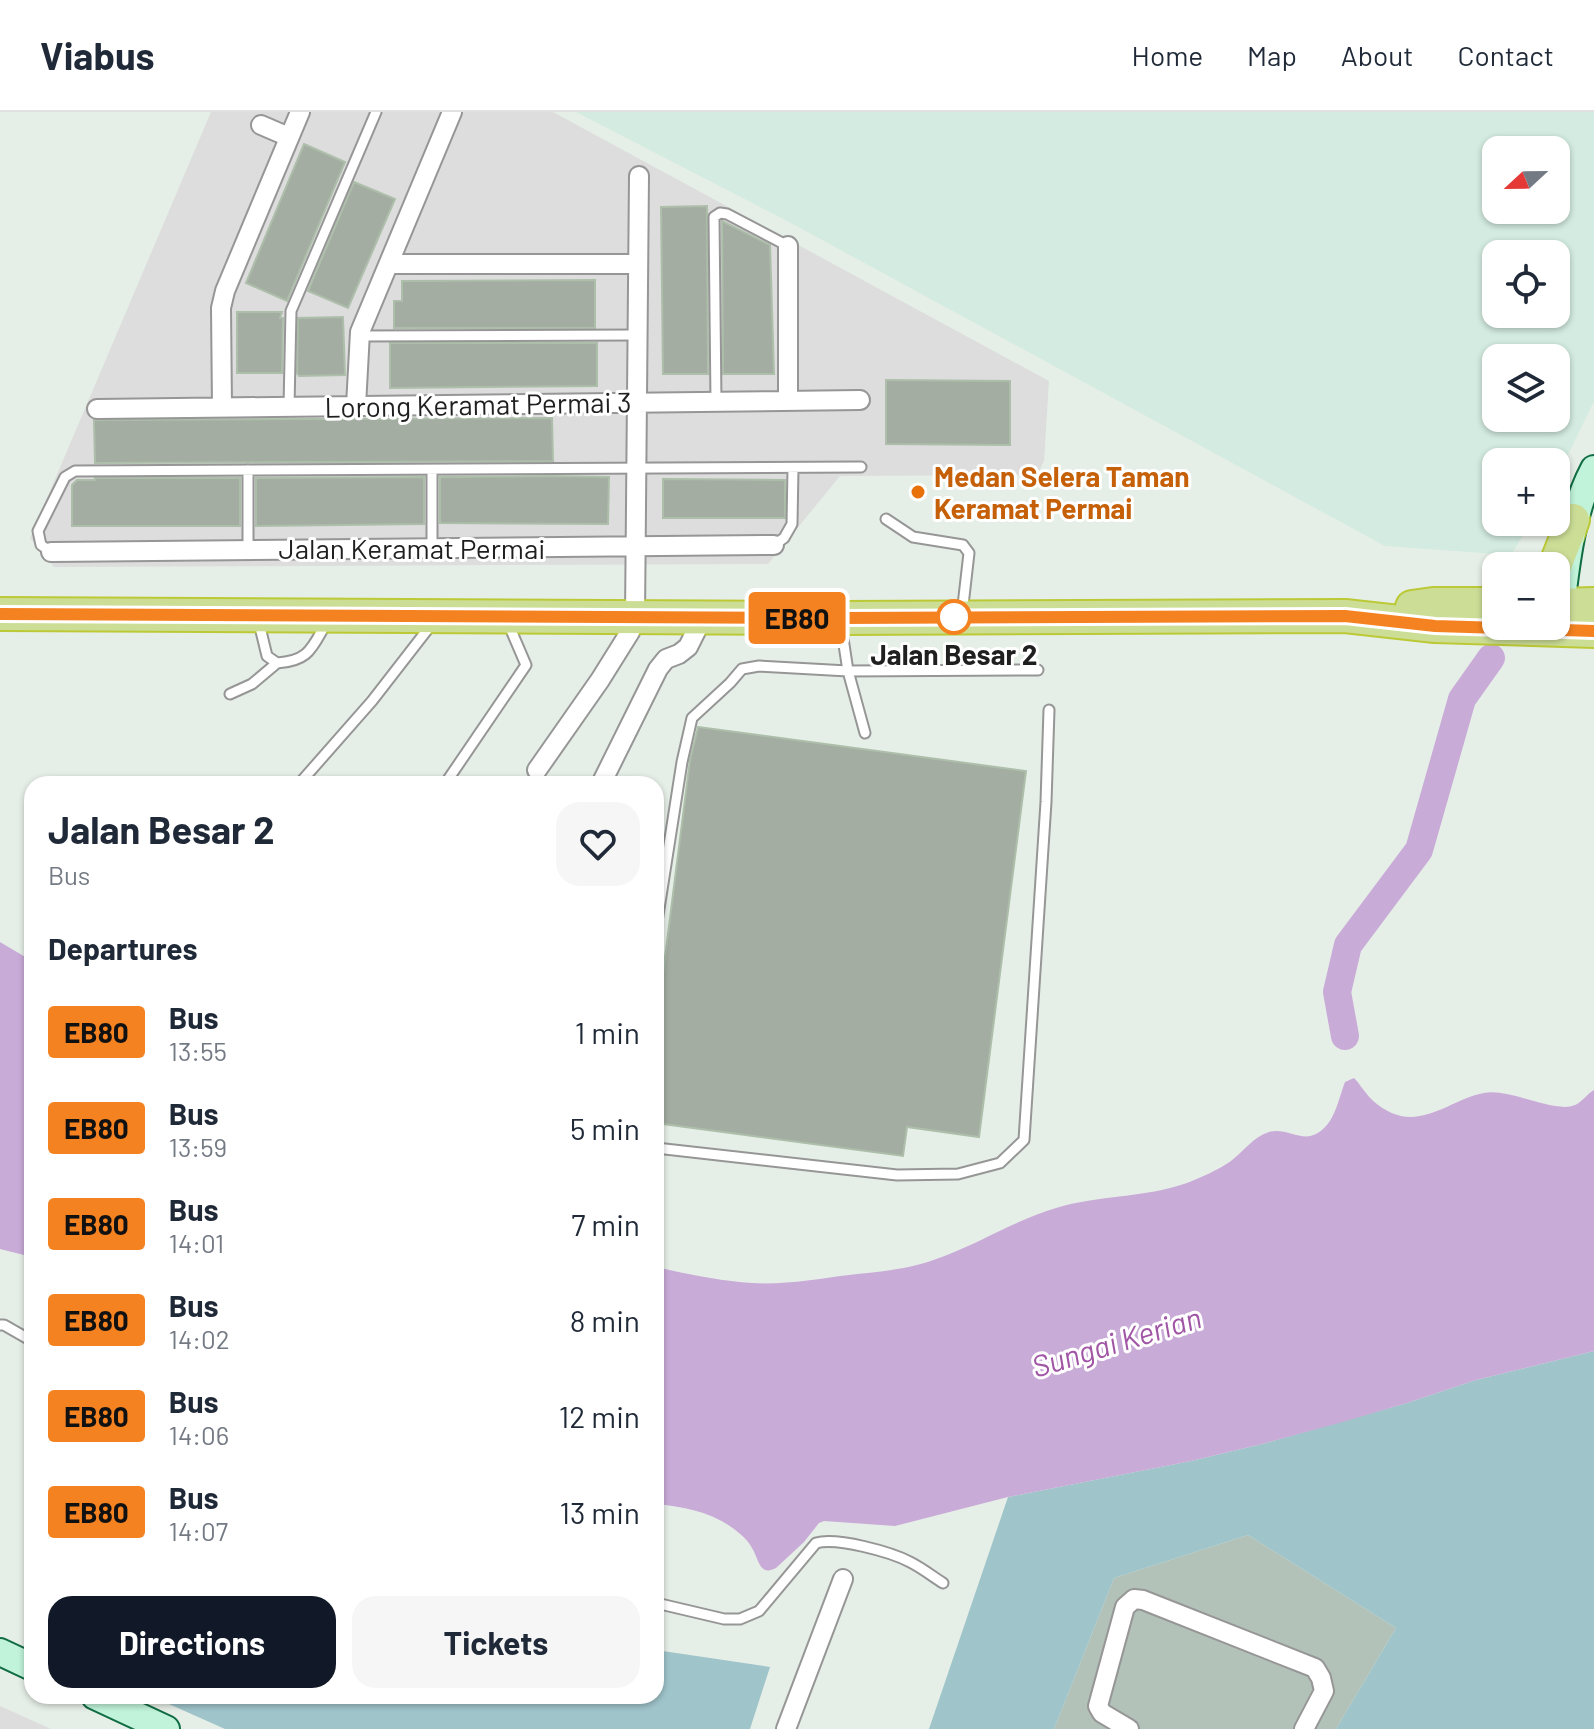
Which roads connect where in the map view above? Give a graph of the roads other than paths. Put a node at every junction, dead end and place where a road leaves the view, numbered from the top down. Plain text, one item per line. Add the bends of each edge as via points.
1 (300, 112) edge
2 (376, 112) edge
3 (452, 112) edge
4 (261, 125) dead end
5 (289, 137) junction
6 (639, 176) dead end
7 (788, 246) joint
8 (389, 264) junction
9 (638, 264) junction
10 (637, 335) junction
11 (360, 336) junction
12 (860, 400) dead end
13 (788, 401) junction
14 (637, 402) junction
15 (716, 402) junction
16 (356, 406) junction
17 (222, 407) junction
18 (289, 407) junction
19 (97, 409) dead end
20 (861, 467) dead end
21 (793, 468) junction
22 (637, 469) junction
23 (1594, 469) edge
24 (248, 470) junction
25 (432, 470) junction
26 (886, 519) dead end
27 (1573, 520) junction
28 (774, 545) joint
29 (636, 546) junction
30 (432, 548) junction
31 (248, 549) junction
32 (51, 552) joint
33 (1560, 552) edge
34 (1568, 552) edge
35 (1482, 599) edge
36 (1433, 604) junction
37 (1482, 604) edge
38 (0, 614) edge
39 (257, 615) junction
40 (331, 615) junction
41 (1570, 615) edge
42 (438, 616) junction
43 (505, 616) junction
44 (1345, 616) junction
45 (635, 617) junction
46 (703, 617) junction
47 (962, 617) junction
48 (840, 618) junction
49 (1594, 620) edge
50 (1482, 621) edge
51 (277, 663) junction
52 (1038, 670) dead end
53 (848, 671) junction
54 (230, 694) dead end
55 (1049, 710) dead end
56 (865, 733) dead end
57 (537, 770) dead end
58 (306, 776) edge
59 (450, 776) edge
60 (605, 776) edge
61 (664, 877) edge
62 (664, 1149) edge
63 (0, 1325) edge
64 (24, 1337) edge
65 (843, 1579) dead end
66 (943, 1583) dead end
67 (664, 1605) edge
68 (0, 1652) edge
69 (24, 1663) edge
70 (112, 1704) edge
71 (166, 1729) edge
72 (786, 1729) edge
73 (1129, 1729) edge
74 (1304, 1729) edge

1 - 5 street
2 - 18 lane via 291,311
3 - 8 street
4 - 5 street
5 - 17 street via 225,291
6 - 9 street
7 - 13 street
7 - 15 lane via 727,214 714,217
8 - 9 street
8 - 11 street
9 - 10 street
10 - 11 lane
10 - 14 street
11 - 16 street
12 - 13 street, Lorong Keramat Permai 3
13 - 15 street, Lorong Keramat Permai 3
14 - 15 street, Lorong Keramat Permai 3
14 - 16 street, Lorong Keramat Permai 3
14 - 22 street
16 - 18 street, Lorong Keramat Permai 3
17 - 18 street, Lorong Keramat Permai 3
17 - 19 street, Lorong Keramat Permai 3
20 - 21 lane
21 - 22 lane
21 - 28 lane via 792,524
22 - 25 lane
22 - 29 street
23 - 27 street
24 - 25 lane
24 - 31 lane
24 - 32 lane via 75,471 65,477 38,531 41,545
25 - 30 lane
26 - 47 lane via 913,537 966,548
27 - 33 highway
27 - 34 street
28 - 29 street, Jalan Keramat Permai
29 - 30 street, Jalan Keramat Permai
29 - 45 street
30 - 31 street, Jalan Keramat Permai
31 - 32 street, Jalan Keramat Permai
35 - 36 highway
36 - 37 highway
36 - 44 highway
38 - 39 highway
39 - 40 highway
39 - 51 lane via 267,656
40 - 42 highway
40 - 51 lane via 306,655
41 - 49 highway
42 - 43 highway
42 - 58 lane
43 - 45 highway
43 - 59 lane via 526,665
44 - 47 highway
44 - 50 highway via 1435,626
45 - 46 highway
45 - 57 street via 600,680
46 - 48 highway
46 - 60 street via 688,647 658,669
47 - 48 highway
48 - 53 lane
51 - 54 lane
52 - 53 lane
53 - 56 lane
53 - 61 lane via 742,669 692,718
55 - 62 lane via 1024,1140 1000,1163 958,1174 897,1175
63 - 64 lane
65 - 72 street
66 - 67 lane via 909,1561 865,1546 824,1540 759,1611 740,1619
68 - 69 street
70 - 71 street
73 - 74 street via 1098,1706 1125,1607 1134,1599 1315,1668 1324,1691

